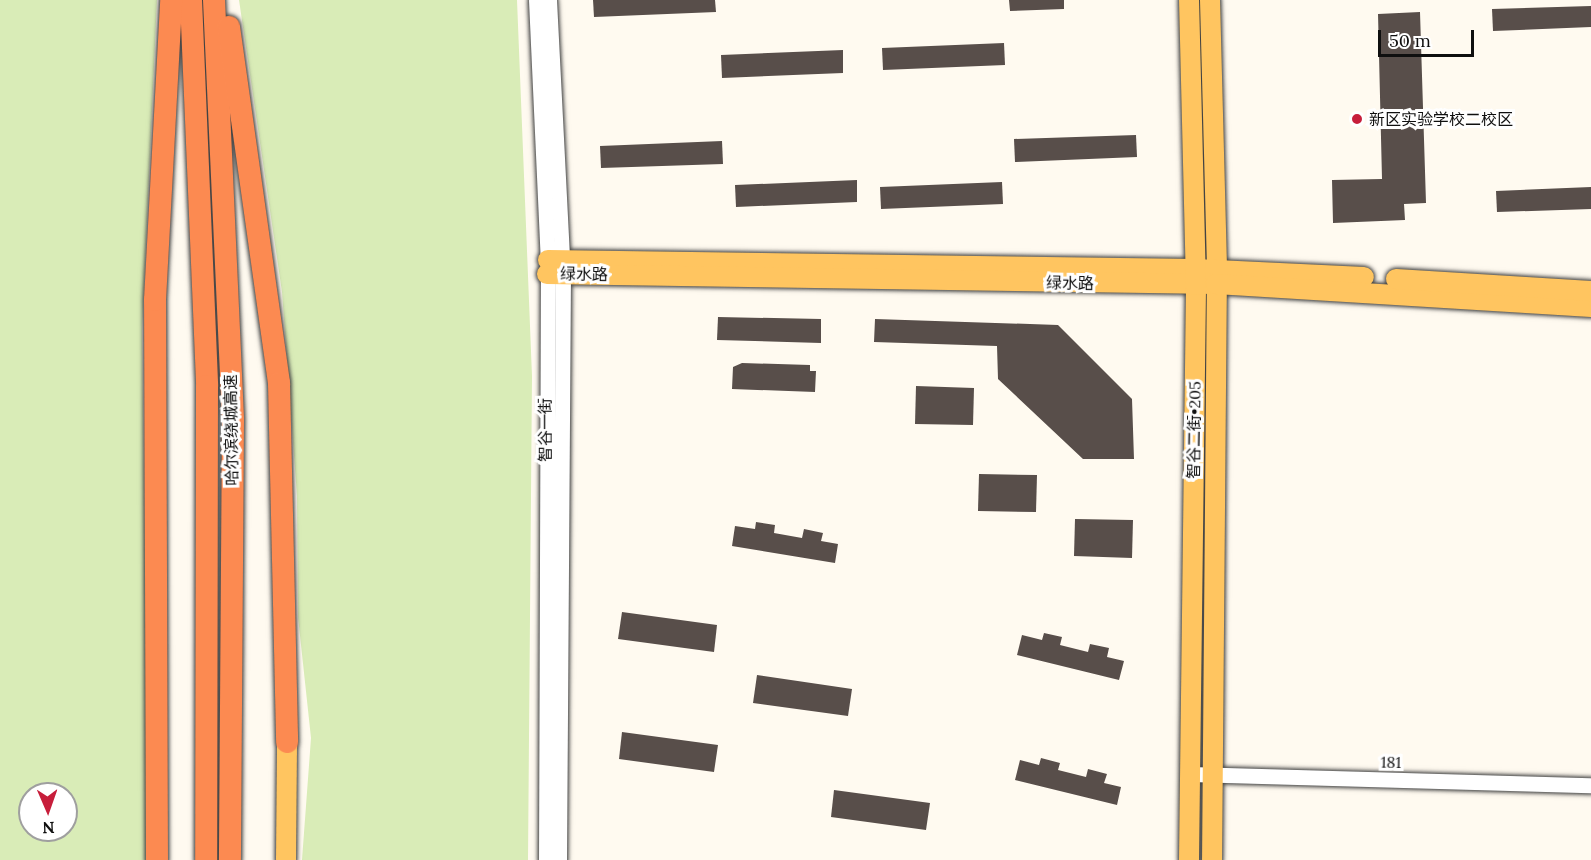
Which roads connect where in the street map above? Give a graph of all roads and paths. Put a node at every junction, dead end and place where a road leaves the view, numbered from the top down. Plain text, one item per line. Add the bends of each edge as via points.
1 (171, 0) edge
2 (191, 0) edge
3 (214, 0) edge
4 (226, 0) edge
5 (536, 0) edge
6 (549, 0) edge
7 (1189, 0) edge
8 (1210, 0) edge
9 (555, 267) junction
10 (1196, 277) junction
11 (1216, 277) junction
12 (1591, 291) edge
13 (1591, 307) edge
14 (287, 742) joint
15 (1189, 774) junction
16 (1214, 776) junction
17 (1591, 785) edge
18 (157, 860) edge
19 (206, 860) edge
20 (230, 860) edge
21 (286, 860) edge
22 (546, 860) edge
23 (559, 860) edge
24 (1189, 860) edge
25 (1212, 860) edge

1 - 18 highway via 155,300
2 - 19 highway, 哈尔滨绕城高速 via 207,386
3 - 20 highway, 哈尔滨绕城高速 via 233,420
4 - 14 highway via 279,383
5 - 9 street, 智谷一街
6 - 9 street, 智谷一街
7 - 10 main road, 智谷二街•205
8 - 11 main road, 智谷二街•205
9 - 10 main road, 绿水路
9 - 22 street, 智谷一街
9 - 23 street, 智谷一街
10 - 11 main road, 绿水路
10 - 15 main road, 智谷二街•205
11 - 12 main road, 绿水路
11 - 13 main road, 绿水路
11 - 16 main road, 智谷二街•205
14 - 21 main road
15 - 16 street, 181
15 - 24 main road, 智谷二街•205
16 - 17 street, 181
16 - 25 main road, 智谷二街•205

